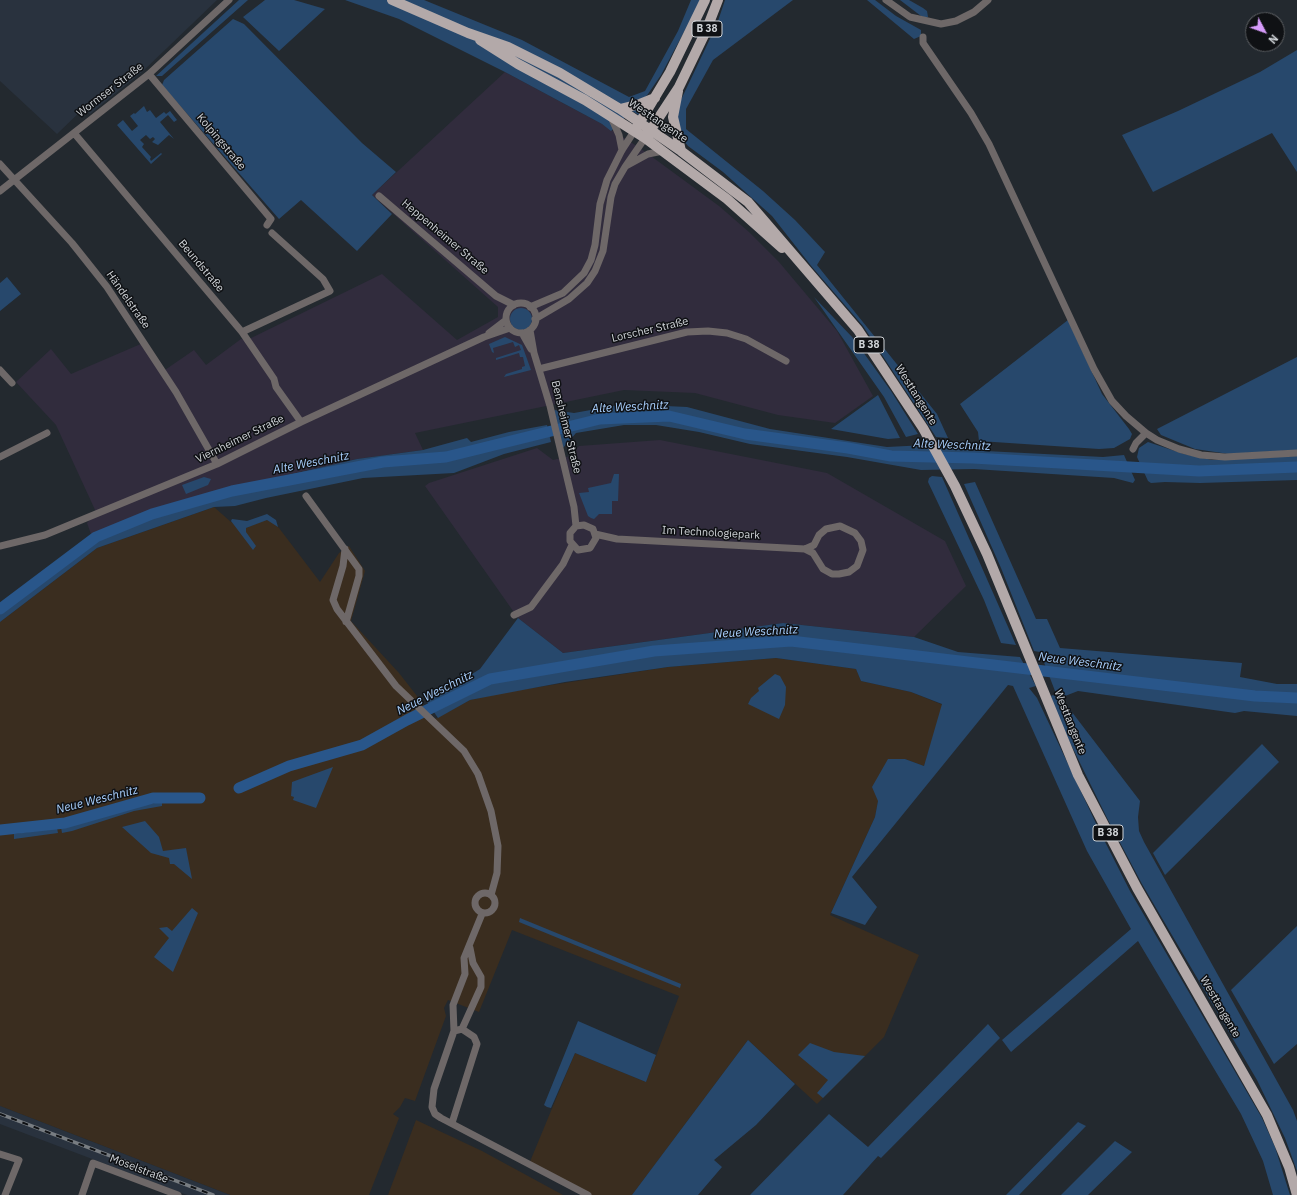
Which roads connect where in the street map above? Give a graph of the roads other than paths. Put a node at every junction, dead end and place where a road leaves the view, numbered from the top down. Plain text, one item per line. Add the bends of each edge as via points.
1 (229, 0) edge
2 (392, 0) edge
3 (705, 0) edge
4 (718, 0) edge
5 (886, 0) edge
6 (988, 0) edge
7 (468, 33) junction
8 (923, 37) dead end
9 (149, 74) junction
10 (679, 87) junction
11 (655, 98) junction
12 (620, 109) junction
13 (610, 115) junction
14 (637, 126) junction
15 (74, 133) junction
16 (648, 134) junction
17 (622, 150) junction
18 (664, 151) junction
19 (681, 151) junction
20 (0, 164) edge
21 (625, 167) junction
22 (15, 180) junction
23 (0, 191) edge
24 (379, 196) dead end
25 (267, 225) dead end
26 (272, 234) dead end
27 (805, 269) junction
28 (496, 296) junction
29 (514, 305) junction
30 (530, 307) junction
31 (508, 311) junction
32 (535, 319) junction
33 (506, 320) junction
34 (510, 328) junction
35 (530, 330) junction
36 (242, 332) junction
37 (522, 333) junction
38 (484, 337) junction
39 (534, 353) junction
40 (786, 362) dead end
41 (539, 369) junction
42 (0, 370) edge
43 (12, 383) dead end
44 (301, 422) junction
45 (47, 433) dead end
46 (1146, 433) junction
47 (1133, 449) dead end
48 (1297, 453) edge
49 (0, 457) edge
50 (217, 464) junction
51 (306, 496) dead end
52 (574, 507) junction
53 (584, 524) junction
54 (576, 526) junction
55 (595, 534) junction
56 (617, 539) junction
57 (595, 542) junction
58 (572, 545) junction
59 (0, 546) edge
60 (344, 549) junction
61 (805, 549) junction
62 (578, 550) junction
63 (563, 564) junction
64 (514, 615) dead end
65 (346, 622) junction
66 (491, 895) junction
67 (482, 914) junction
68 (470, 947) junction
69 (462, 1029) junction
70 (454, 1031) junction
71 (452, 1123) junction
72 (0, 1154) edge
73 (162, 1192) edge
74 (5, 1195) edge
75 (82, 1195) edge
76 (178, 1195) edge
77 (588, 1195) edge
78 (1297, 1195) edge

1 - 9 street, Wormser Straße
2 - 7 main road, Westtangente
3 - 11 main road, B 38
4 - 10 main road, B 38
5 - 6 street via 910,18 940,24 956,21 974,12
7 - 12 main road, Westtangente via 496,42 560,73
7 - 13 main road, Westtangente via 512,61
8 - 46 street via 923,44 971,113 989,144 1094,369 1112,401
9 - 15 street, Wormser Straße
9 - 25 street, Kolpingstraße via 271,218
10 - 16 main road, B 38
10 - 19 main road, B 38 via 673,117
11 - 12 main road
11 - 14 main road, B 38
12 - 14 main road, Westtangente
13 - 14 main road, Westtangente
13 - 17 street via 619,135
14 - 16 main road, Westtangente
14 - 17 street
15 - 22 street, Wormser Straße
15 - 36 street, Beundstraße
16 - 18 main road, Westtangente / B 38
16 - 19 main road, Westtangente / B 38
16 - 21 street
17 - 30 street via 602,193 595,245 584,273 563,293
18 - 21 street via 648,154
18 - 27 main road, Westtangente / B 38 via 727,199
19 - 27 main road, Westtangente / B 38 via 748,202
20 - 22 street, Händelstraße
21 - 32 street via 611,197 605,245 595,271 587,283 569,299
22 - 23 street, Wormser Straße
22 - 50 street, Händelstraße via 72,243 110,291 176,392
24 - 28 street, Heppenheimer Straße
26 - 36 street via 323,279 330,291
27 - 78 main road, Westtangente / B 38 via 858,330 923,428 954,486 987,554 1078,775 1123,862 1268,1115 1289,1167
28 - 29 street, Heppenheimer Straße
28 - 31 street, Heppenheimer Straße
29 - 30 street
29 - 31 street
30 - 32 street
31 - 33 street
32 - 35 street
33 - 34 street
33 - 38 street, Viernheimer Straße
34 - 37 street
34 - 38 street, Viernheimer Straße
35 - 37 street
35 - 39 street, Bensheimer Straße
36 - 44 street, Beundstraße
37 - 39 street, Bensheimer Straße
38 - 44 street, Viernheimer Straße
39 - 41 street, Bensheimer Straße
40 - 41 street, Lorscher Straße via 746,338 708,331 687,332
41 - 52 street, Bensheimer Straße
42 - 43 street
44 - 50 street, Viernheimer Straße
45 - 49 street
46 - 47 street
46 - 48 street via 1165,443 1201,455 1225,457
50 - 59 street, Viernheimer Straße via 45,535
51 - 60 street
52 - 53 street, Bensheimer Straße
52 - 54 street, Bensheimer Straße
53 - 54 street
53 - 55 street, Bensheimer Straße
54 - 58 street, Bensheimer Straße via 570,533
55 - 56 street, Im Technologiepark
55 - 57 street
56 - 57 street, Im Technologiepark
56 - 61 street, Im Technologiepark
57 - 62 street via 586,550
58 - 62 street
58 - 63 street
60 - 65 street via 343,566 333,600
60 - 65 street via 359,571
61 - 61 street via 813,553 823,569 832,574 854,568 863,550 861,541 855,533 847,527 837,526 826,529 814,545
62 - 63 street
63 - 64 street via 531,607
65 - 66 street via 396,686 464,751 478,774 492,815 498,846 497,873
66 - 67 street via 496,903 493,910
66 - 67 street via 482,893 475,899 476,909
67 - 68 street
68 - 69 street via 473,963 481,976 481,987
68 - 70 street via 464,958 465,974 453,1005
69 - 70 street
69 - 71 street via 474,1037 477,1044
70 - 71 street via 434,1089 432,1107 435,1114
71 - 77 street
72 - 74 street via 19,1160
73 - 75 street, Moselstraße via 94,1163
73 - 76 street, Moselstraße

